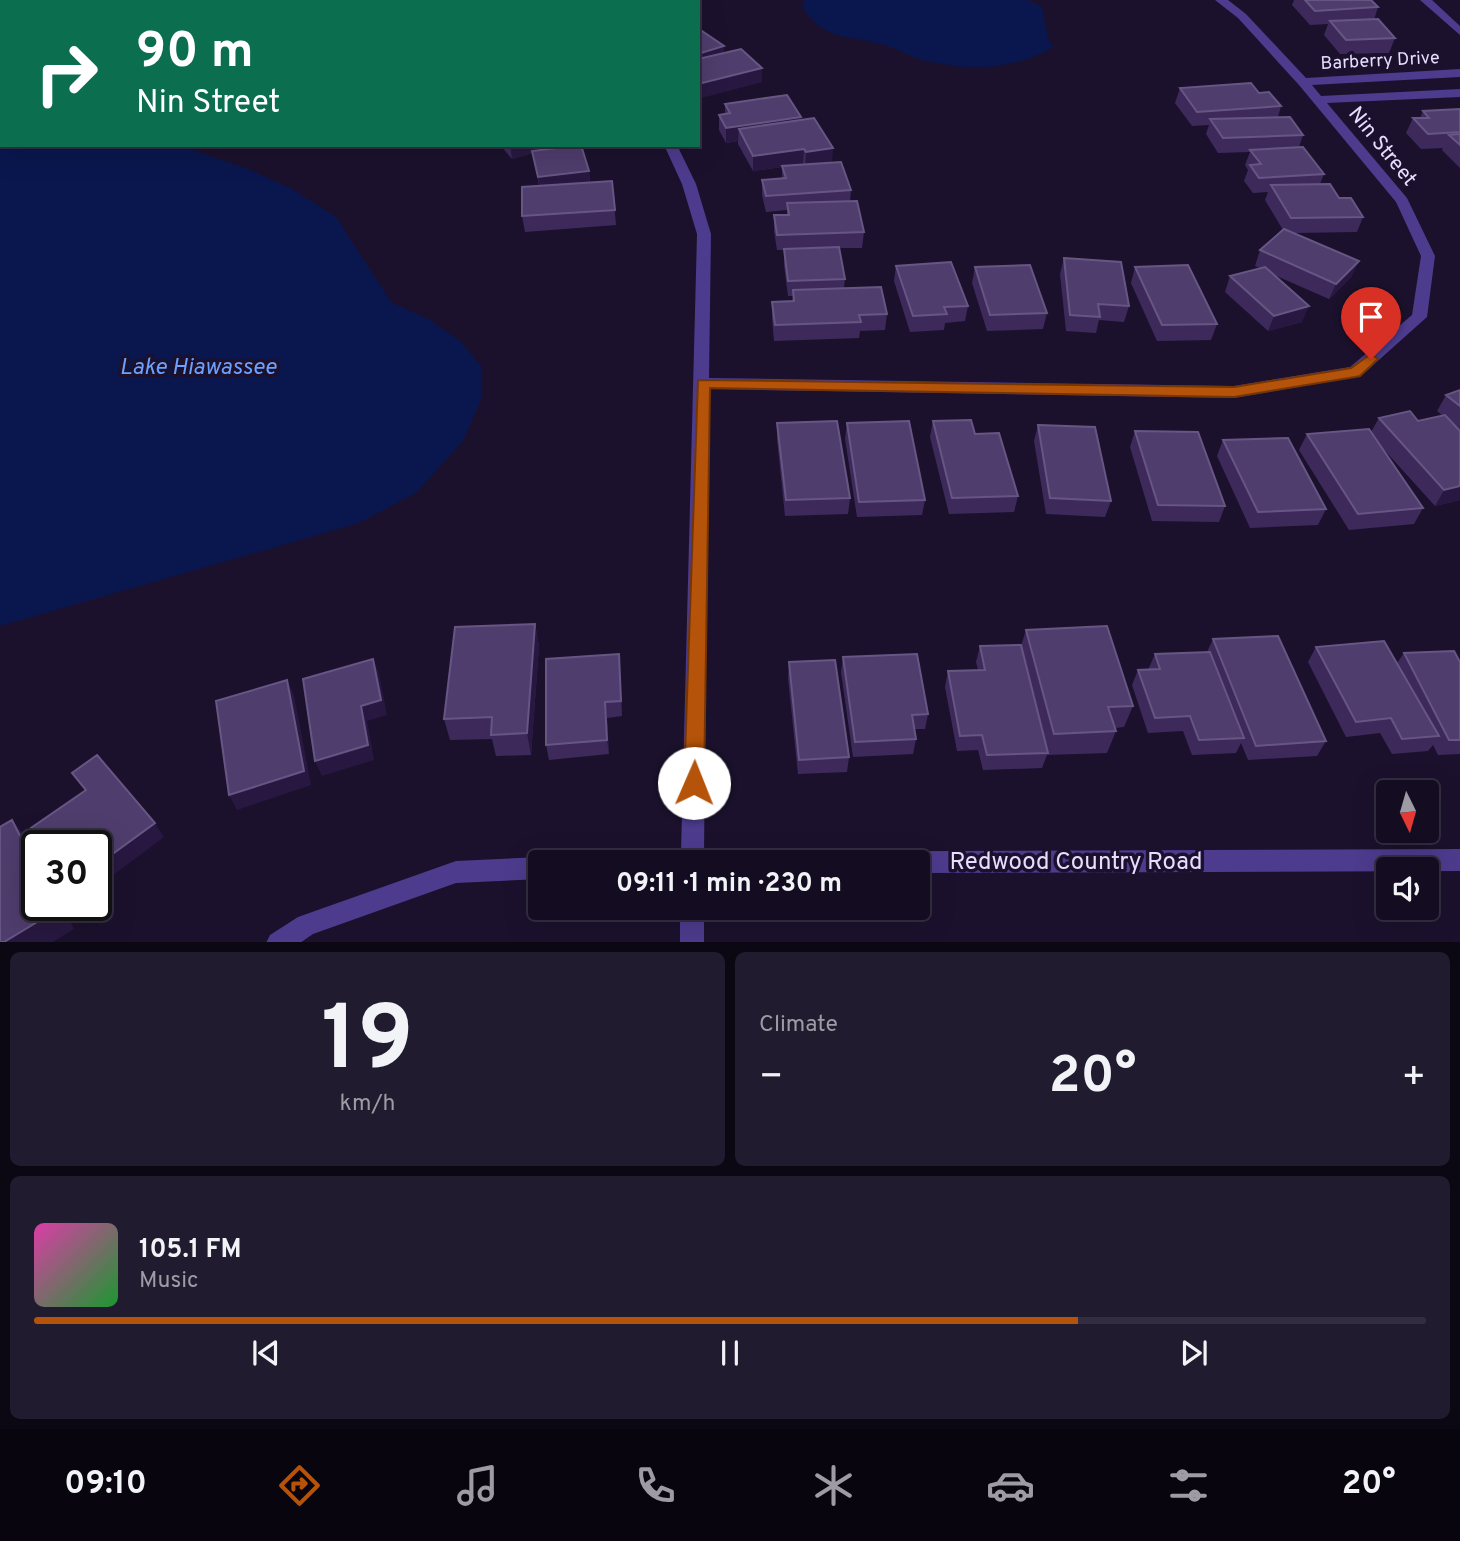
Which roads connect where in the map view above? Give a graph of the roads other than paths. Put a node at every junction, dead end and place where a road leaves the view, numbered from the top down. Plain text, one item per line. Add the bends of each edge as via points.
1 (1221, 0) edge
2 (1426, 0) edge
3 (1460, 32) edge
4 (1460, 73) edge
5 (1303, 82) junction
6 (1460, 93) edge
7 (1318, 100) junction
8 (671, 147) edge
9 (703, 383) junction
10 (692, 850) edge
11 (1460, 860) edge
12 (930, 861) edge
13 (528, 869) edge
14 (692, 920) edge
15 (280, 942) edge
16 (692, 942) edge

1 - 5 street, Nin Street via 1242,16
2 - 3 street
4 - 5 street, Barberry Drive
5 - 7 street, Nin Street
6 - 7 street, Barberry Drive
7 - 9 street, Nin Street via 1402,201 1428,256 1419,317 1355,372 1234,392
8 - 9 street via 689,184 704,234
9 - 10 street
11 - 12 street, Redwood Country Road
13 - 15 street via 456,872 306,925
14 - 16 street

